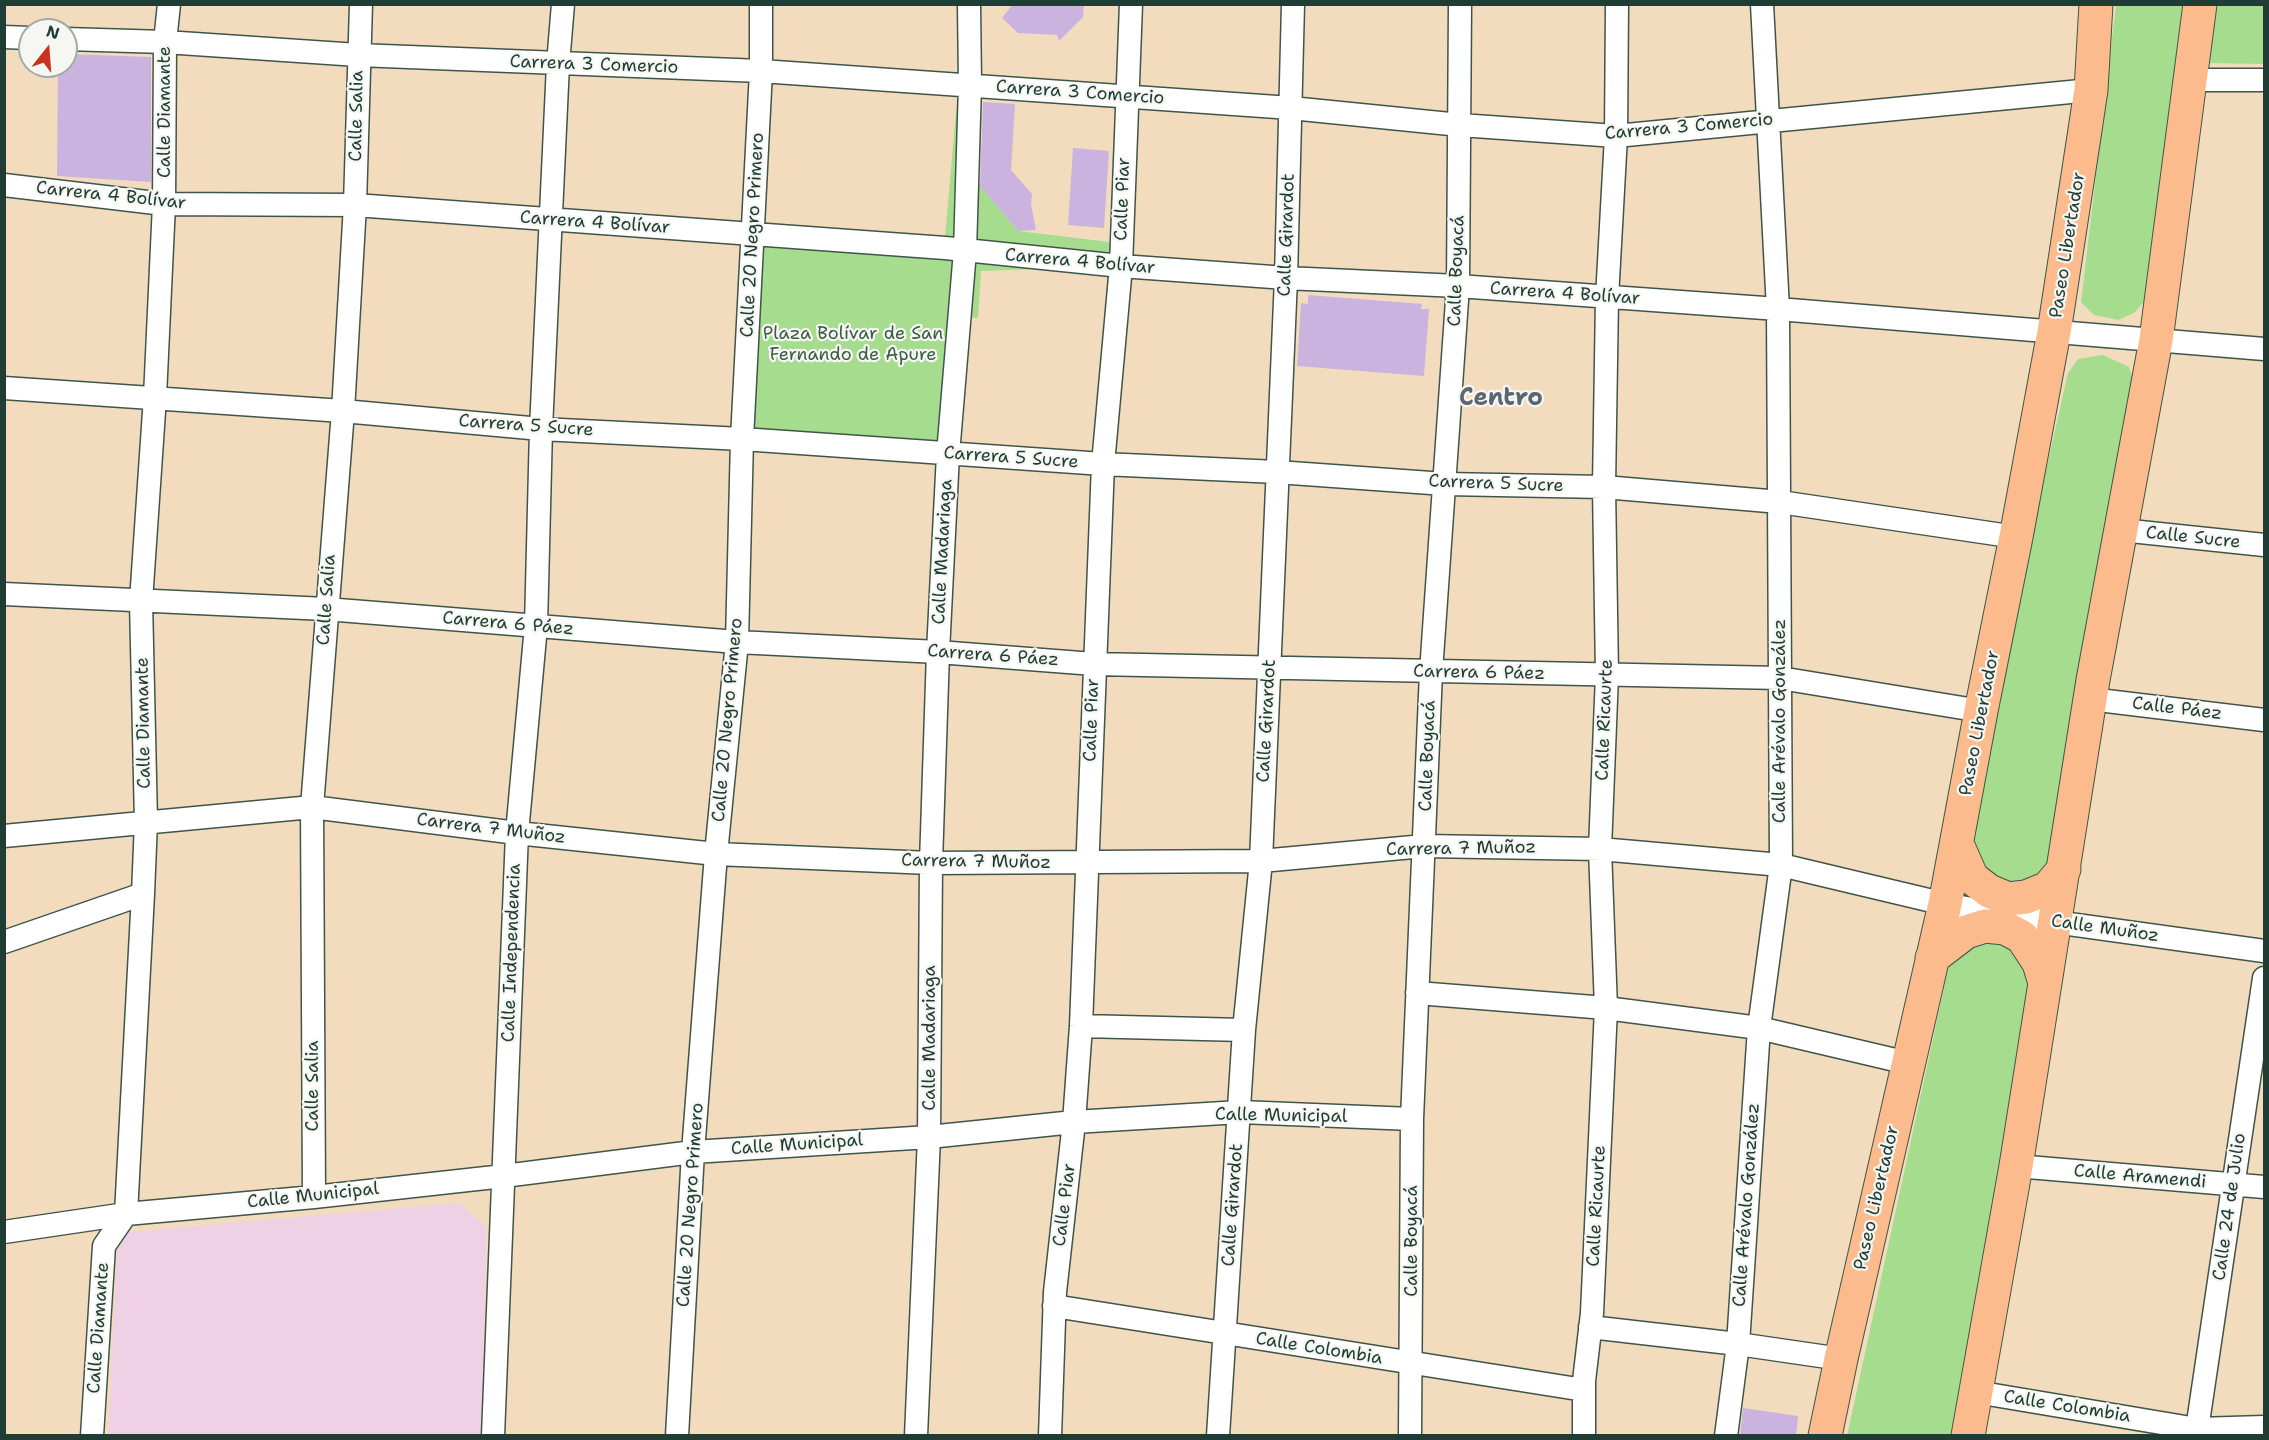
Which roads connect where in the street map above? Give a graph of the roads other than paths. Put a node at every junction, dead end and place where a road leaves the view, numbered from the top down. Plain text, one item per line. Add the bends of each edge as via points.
1 (169, 4) edge
2 (361, 4) edge
3 (563, 4) edge
4 (761, 4) edge
5 (969, 4) edge
6 (1131, 4) edge
7 (1293, 4) edge
8 (1460, 4) edge
9 (1617, 4) edge
10 (1762, 4) edge
11 (2096, 4) edge
12 (2200, 4) edge
13 (78, 39) edge
14 (165, 42) junction
15 (358, 54) junction
16 (558, 64) junction
17 (761, 71) junction
18 (2189, 80) junction
19 (2265, 80) edge
20 (970, 85) junction
21 (2091, 90) junction
22 (1126, 96) junction
23 (1291, 108) junction
24 (1769, 120) junction
25 (1460, 125) junction
26 (1616, 136) junction
27 (4, 185) edge
28 (165, 204) junction
29 (356, 205) junction
30 (551, 220) junction
31 (753, 235) junction
32 (965, 251) junction
33 (1121, 266) junction
34 (1286, 278) junction
35 (1458, 286) junction
36 (1607, 298) junction
37 (1778, 309) junction
38 (2054, 332) junction
39 (2156, 340) junction
40 (2265, 349) edge
41 (4, 388) edge
42 (155, 397) junction
43 (343, 411) junction
44 (541, 429) junction
45 (742, 439) junction
46 (948, 454) junction
47 (1102, 464) junction
48 (1277, 472) junction
49 (1445, 484) junction
50 (1605, 487) junction
51 (1780, 502) junction
52 (2121, 530) junction
53 (2016, 537) junction
54 (2265, 545) edge
55 (4, 594) edge
56 (141, 601) junction
57 (326, 609) junction
58 (536, 626) junction
59 (737, 642) junction
60 (938, 652) junction
61 (1094, 664) junction
62 (1269, 669) junction
63 (1431, 672) junction
64 (1607, 675) junction
65 (1780, 678) junction
66 (2090, 699) junction
67 (1981, 711) junction
68 (2265, 720) edge
69 (312, 807) junction
70 (146, 822) junction
71 (517, 833) junction
72 (4, 836) edge
73 (1957, 844) junction
74 (1424, 846) junction
75 (1600, 849) junction
76 (716, 854) junction
77 (1261, 861) junction
78 (931, 863) junction
79 (1087, 863) junction
80 (1781, 865) junction
81 (2064, 869) junction
82 (143, 894) junction
83 (1945, 904) junction
84 (2055, 923) junction
85 (4, 942) edge
86 (2265, 951) edge
87 (1932, 958) junction
88 (2265, 978) edge
89 (2045, 983) junction
90 (1417, 993) junction
91 (1606, 1008) junction
92 (1081, 1026) junction
93 (1759, 1028) junction
94 (1244, 1030) junction
95 (1908, 1063) junction
96 (1239, 1112) junction
97 (1412, 1119) junction
98 (1074, 1122) junction
99 (929, 1137) junction
100 (693, 1152) junction
101 (2016, 1166) junction
102 (504, 1176) junction
103 (2233, 1186) junction
104 (2265, 1187) edge
105 (314, 1197) junction
106 (126, 1214) junction
107 (4, 1232) edge
108 (1054, 1306) junction
109 (1590, 1328) junction
110 (1225, 1334) junction
111 (1738, 1344) junction
112 (1841, 1359) junction
113 (1411, 1363) junction
114 (1584, 1390) junction
115 (1976, 1392) junction
116 (2265, 1427) edge
117 (2196, 1432) edge
118 (92, 1436) edge
119 (493, 1436) edge
120 (677, 1436) edge
121 (916, 1436) edge
122 (1050, 1436) edge
123 (1218, 1436) edge
124 (1410, 1436) edge
125 (1584, 1436) edge
126 (1726, 1436) edge
127 (1825, 1436) edge
128 (1968, 1436) edge

1 - 14 street, Calle Diamante
2 - 15 street, Calle Salia
3 - 16 street, Calle Independencia
4 - 17 street, Calle 20 Negro Primero
5 - 20 street, Calle Madariaga
6 - 22 street, Calle Piar
7 - 23 street, Calle Girardot
8 - 25 street, Calle Boyacá
9 - 26 street, Calle Ricaurte
10 - 24 street, Calle Arévalo González
11 - 21 highway, Paseo Libertador
12 - 18 highway
13 - 14 street, Carrera 3 Comercio
14 - 15 street, Carrera 3 Comercio
14 - 28 street, Calle Diamante
15 - 16 street, Carrera 3 Comercio
15 - 29 street, Calle Salia
16 - 17 street, Carrera 3 Comercio
16 - 30 street, Calle Independencia
17 - 20 street, Carrera 3 Comercio
17 - 31 street, Calle 20 Negro Primero
18 - 19 street
18 - 39 highway
20 - 22 street, Carrera 3 Comercio
20 - 32 street, Calle Madariaga
21 - 24 street, Carrera 3 Comercio
21 - 38 highway, Paseo Libertador
22 - 23 street, Carrera 3 Comercio
22 - 33 street, Calle Piar
23 - 25 street, Carrera 3 Comercio
23 - 34 street, Calle Girardot
24 - 26 street, Carrera 3 Comercio
24 - 37 street, Calle Arévalo González
25 - 26 street, Carrera 3 Comercio
25 - 35 street, Calle Boyacá
26 - 36 street, Calle Ricaurte
27 - 28 street, Carrera 4 Bolívar
28 - 29 street, Carrera 4 Bolívar
28 - 42 street, Calle Diamante
29 - 30 street, Carrera 4 Bolívar
29 - 43 street, Calle Salia
30 - 31 street, Carrera 4 Bolívar
30 - 44 street, Calle Independencia
31 - 32 street, Carrera 4 Bolívar
31 - 45 street, Calle 20 Negro Primero
32 - 33 street, Carrera 4 Bolívar
32 - 46 street, Calle Madariaga
33 - 34 street, Carrera 4 Bolívar
33 - 47 street, Calle Piar
34 - 35 street, Carrera 4 Bolívar
34 - 48 street, Calle Girardot
35 - 36 street, Carrera 4 Bolívar
35 - 49 street, Calle Boyacá
36 - 37 street, Carrera 4 Bolívar
36 - 50 street, Calle Ricaurte
37 - 38 street, Carrera 4 Bolívar
37 - 51 street, Calle Arévalo González
38 - 39 street, Carrera 4 Bolívar
38 - 53 highway, Paseo Libertador
39 - 40 street, Carrera 4 Bolívar
39 - 52 highway
41 - 42 street, Carrera 5 Sucre
42 - 43 street, Carrera 5 Sucre
42 - 56 street, Calle Diamante
43 - 44 street, Carrera 5 Sucre
43 - 57 street, Calle Salia
44 - 45 street, Carrera 5 Sucre
44 - 58 street, Calle Independencia
45 - 46 street, Carrera 5 Sucre
45 - 59 street, Calle 20 Negro Primero
46 - 47 street, Carrera 5 Sucre
46 - 60 street, Calle Madariaga
47 - 48 street, Carrera 5 Sucre
47 - 61 street, Calle Piar
48 - 49 street, Carrera 5 Sucre
48 - 62 street, Calle Girardot
49 - 50 street, Carrera 5 Sucre
49 - 63 street, Calle Boyacá
50 - 51 street, Carrera 5 Sucre
50 - 64 street, Calle Ricaurte
51 - 53 street, Carrera 5 Sucre
51 - 65 street, Calle Arévalo González
52 - 54 street, Calle Sucre
52 - 66 highway
53 - 67 highway, Paseo Libertador
55 - 56 street, Carrera 6 Páez
56 - 57 street, Carrera 6 Páez
56 - 70 street, Calle Diamante
57 - 58 street, Carrera 6 Páez
57 - 69 street, Calle Salia
58 - 59 street, Carrera 6 Páez
58 - 71 street, Calle Independencia
59 - 60 street, Carrera 6 Páez
59 - 76 street, Calle 20 Negro Primero
60 - 61 street, Carrera 6 Páez
60 - 78 street, Calle Madariaga
61 - 62 street, Carrera 6 Páez
61 - 79 street, Calle Piar
62 - 63 street, Carrera 6 Páez
62 - 77 street, Calle Girardot
63 - 64 street, Carrera 6 Páez
63 - 74 street, Calle Boyacá
64 - 65 street, Carrera 6 Páez
64 - 75 street, Calle Ricaurte
65 - 67 street, Carrera 6 Páez
65 - 80 street, Calle Arévalo González
66 - 68 street, Calle Páez
66 - 81 highway
67 - 73 highway, Paseo Libertador
69 - 70 street, Carrera 7 Muñoz
69 - 71 street, Carrera 7 Muñoz
69 - 105 street, Calle Salia
70 - 72 street, Carrera 7 Muñoz
70 - 82 street, Calle Diamante
71 - 76 street, Carrera 7 Muñoz
71 - 102 street, Calle Independencia
73 - 81 highway via 1972,878 2008,899 2048,888
73 - 83 highway, Paseo Libertador
74 - 75 street, Carrera 7 Muñoz
74 - 77 street, Carrera 7 Muñoz
74 - 90 street, Calle Boyacá
75 - 80 street, Carrera 7 Muñoz
75 - 91 street, Calle Ricaurte
76 - 78 street, Carrera 7 Muñoz
76 - 100 street, Calle 20 Negro Primero
77 - 79 street, Carrera 7 Muñoz
77 - 94 street, Calle Girardot
78 - 79 street, Carrera 7 Muñoz
78 - 99 street, Calle Madariaga
79 - 92 street, Calle Piar
80 - 83 street, Carrera 7 Muñoz
80 - 93 street, Calle Arévalo González
81 - 84 highway
82 - 85 street
82 - 106 street, Calle Diamante
83 - 84 street, Calle Muñoz
83 - 87 highway, Paseo Libertador
84 - 86 street, Calle Muñoz
84 - 89 highway
87 - 89 highway via 1966,932 1986,926 2005,928 2022,937 2039,963
87 - 95 highway, Paseo Libertador
88 - 103 street, Calle 24 de Julio
89 - 101 highway
90 - 91 street
90 - 97 street, Calle Boyacá
91 - 93 street
91 - 109 street, Calle Ricaurte
92 - 94 street
92 - 98 street, Calle Piar
93 - 95 street
93 - 111 street, Calle Arévalo González
94 - 96 street, Calle Girardot
95 - 112 highway, Paseo Libertador
96 - 97 street, Calle Municipal
96 - 98 street, Calle Municipal
96 - 110 street, Calle Girardot
97 - 113 street, Calle Boyacá
98 - 99 street, Calle Municipal
98 - 108 street, Calle Piar
99 - 100 street, Calle Municipal
99 - 121 street, Calle Madariaga
100 - 102 street, Calle Municipal
100 - 120 street, Calle 20 Negro Primero
101 - 103 street, Calle Aramendi
101 - 115 highway
102 - 105 street, Calle Municipal
102 - 119 street, Calle Independencia
103 - 104 street, Calle Aramendi
103 - 117 street, Calle 24 de Julio
105 - 106 street, Calle Municipal
106 - 107 street, Calle Municipal
106 - 118 street, Calle Diamante via 104,1246
108 - 110 street, Calle Colombia
108 - 122 street, Calle Piar
109 - 111 street
109 - 114 street, Calle Ricaurte
110 - 113 street, Calle Colombia
110 - 123 street, Calle Girardot
111 - 112 street
111 - 126 street, Calle Arévalo González
112 - 127 highway, Paseo Libertador
113 - 114 street, Calle Colombia
113 - 124 street, Calle Boyacá
114 - 125 street, Calle Ricaurte
115 - 117 street, Calle Colombia
115 - 128 highway
116 - 117 street, Calle Colombia

